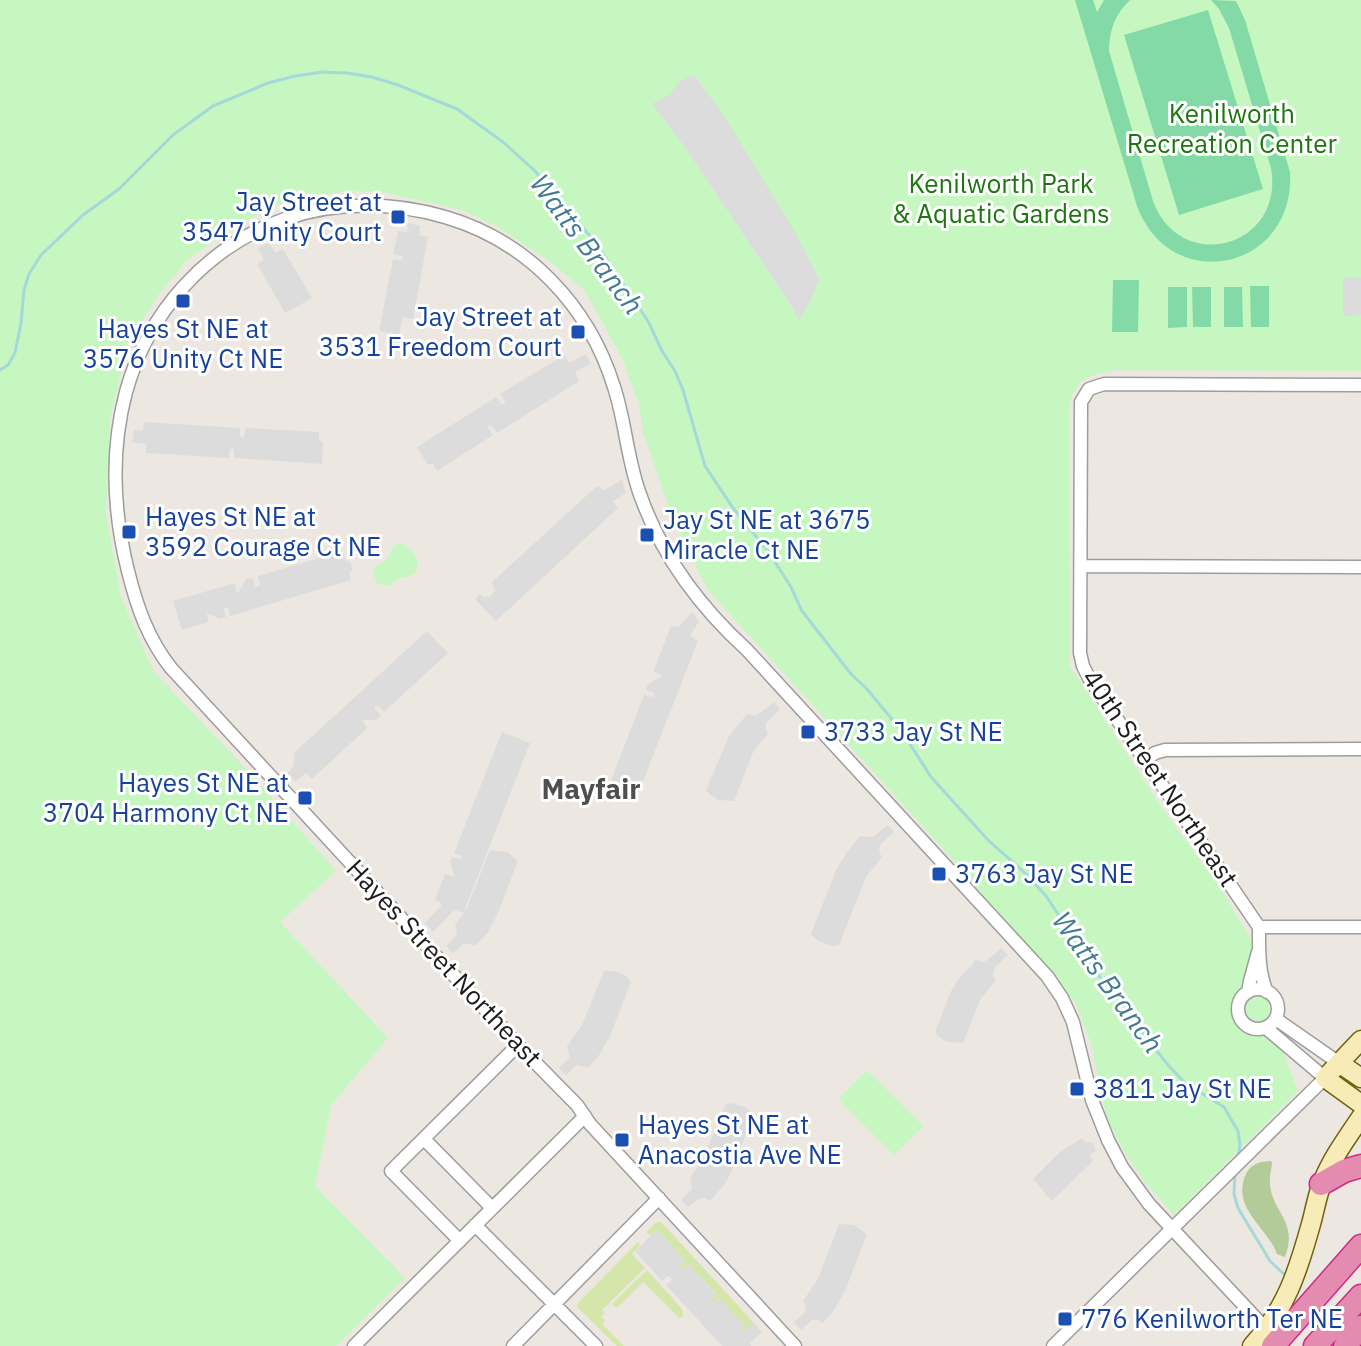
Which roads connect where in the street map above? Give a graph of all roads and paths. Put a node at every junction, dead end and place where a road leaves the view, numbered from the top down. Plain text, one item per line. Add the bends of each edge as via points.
1 (1361, 385) edge
2 (1081, 566) junction
3 (1361, 567) edge
4 (1361, 749) edge
5 (1145, 760) junction
6 (1259, 927) junction
7 (1361, 927) edge
8 (1259, 949) junction
9 (1248, 992) junction
10 (1267, 992) junction
11 (1271, 1023) junction
12 (1361, 1040) edge
13 (518, 1045) junction
14 (1339, 1063) junction
15 (1325, 1078) junction
16 (1361, 1078) edge
17 (1361, 1104) edge
18 (585, 1116) junction
19 (1361, 1117) edge
20 (424, 1139) junction
21 (1361, 1166) edge
22 (1321, 1184) junction
23 (659, 1198) junction
24 (492, 1208) junction
25 (475, 1225) junction
26 (1172, 1228) junction
27 (460, 1241) junction
28 (1361, 1246) edge
29 (1358, 1299) edge
30 (555, 1304) junction
31 (1290, 1311) junction
32 (1361, 1327) edge
33 (1270, 1338) edge
34 (1319, 1342) edge
35 (354, 1346) edge
36 (513, 1346) edge
37 (596, 1346) edge
38 (795, 1346) edge
39 (1053, 1346) edge
40 (1252, 1346) edge
41 (1345, 1346) edge

1 - 2 street, 40th Street Northeast via 1104,384 1089,389 1080,409
2 - 3 street
2 - 5 street, 40th Street Northeast via 1083,666
4 - 5 street via 1169,749
5 - 6 street, 40th Street Northeast
6 - 7 street
6 - 8 street
8 - 9 street
8 - 10 street
9 - 10 street
9 - 11 street via 1240,1002 1242,1020 1253,1028
10 - 11 street via 1276,1000 1278,1013
11 - 14 street
11 - 15 street
12 - 14 main road
13 - 18 street, Hayes Street Northeast
13 - 20 street
13 - 26 street, Hayes Street Northeast via 165,660 137,603 115,500 118,432 131,374 157,322 192,277 235,242 291,217 338,207 417,209 456,220 508,246 553,281 601,352 642,500 667,553 724,629 1055,987 1073,1022 1108,1140 1140,1192
14 - 15 main road
14 - 16 main road
15 - 17 main road
15 - 26 street
18 - 23 street, Hayes Street Northeast
18 - 24 street
19 - 22 main road
20 - 24 street
20 - 27 street via 391,1171
21 - 22 highway
22 - 31 main road
23 - 30 street
23 - 38 street, Hayes Street Northeast
24 - 25 street
25 - 27 street
25 - 30 street
26 - 33 street, Hayes Street Northeast
26 - 39 street
27 - 35 street
28 - 31 highway via 1330,1282
29 - 34 highway
30 - 36 street
30 - 37 street
31 - 33 highway
32 - 41 highway
33 - 40 main road

